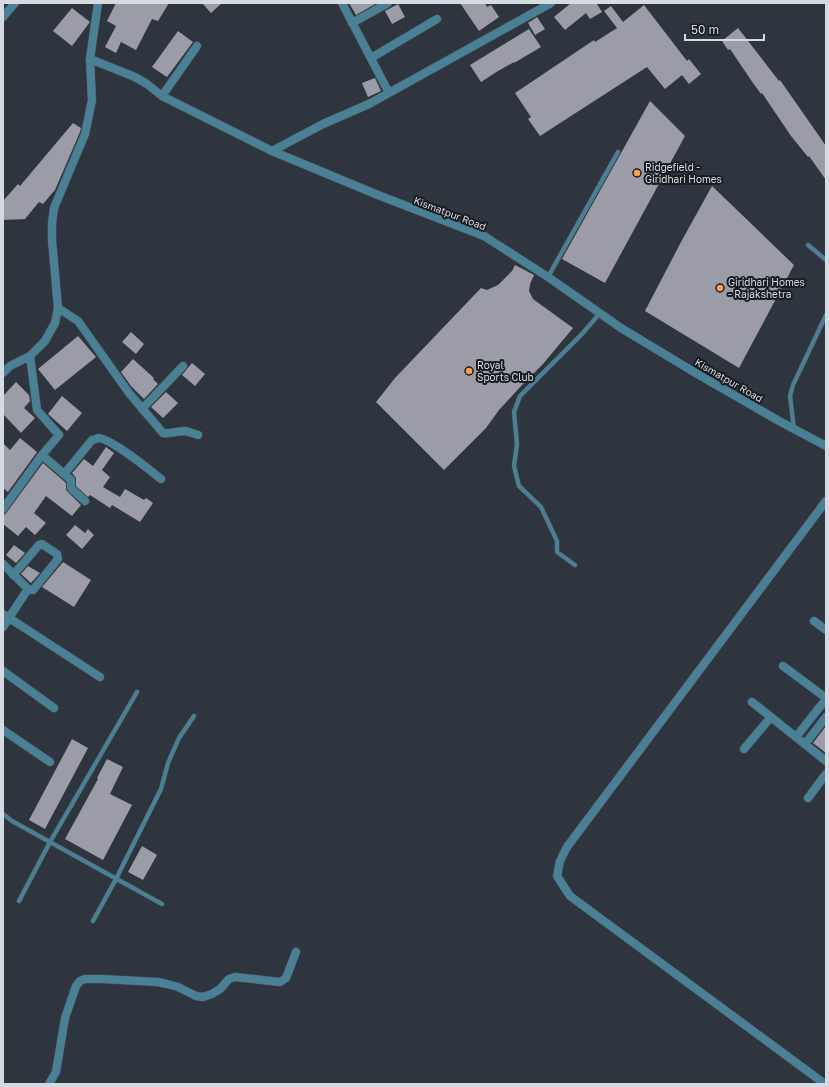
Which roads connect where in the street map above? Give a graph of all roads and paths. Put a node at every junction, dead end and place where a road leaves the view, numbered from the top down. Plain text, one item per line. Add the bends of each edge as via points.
1 (15, 3) edge
2 (98, 3) edge
3 (342, 3) edge
4 (388, 3) edge
5 (551, 3) edge
6 (3, 17) edge
7 (437, 19) dead end
8 (352, 22) junction
9 (198, 46) dead end
10 (371, 58) junction
11 (90, 59) junction
12 (389, 93) junction
13 (162, 96) junction
14 (272, 151) junction
15 (618, 152) dead end
16 (808, 245) dead end
17 (826, 260) edge
18 (548, 276) junction
19 (58, 308) junction
20 (600, 313) junction
21 (826, 315) edge
22 (30, 356) junction
23 (183, 366) dead end
24 (3, 373) edge
25 (142, 409) junction
26 (794, 429) junction
27 (198, 436) dead end
28 (826, 446) edge
29 (42, 455) junction
30 (65, 473) junction
31 (161, 479) dead end
32 (85, 501) dead end
33 (826, 501) edge
34 (4, 508) edge
35 (3, 564) edge
36 (575, 565) dead end
37 (13, 574) junction
38 (28, 589) junction
39 (6, 616) edge
40 (814, 621) dead end
41 (3, 627) edge
42 (826, 630) edge
43 (783, 666) dead end
44 (3, 671) edge
45 (100, 677) dead end
46 (137, 692) dead end
47 (826, 698) edge
48 (752, 702) dead end
49 (54, 708) dead end
50 (194, 716) dead end
51 (771, 717) junction
52 (826, 717) edge
53 (3, 730) edge
54 (796, 737) junction
55 (805, 744) junction
56 (744, 749) dead end
57 (826, 761) edge
58 (50, 762) dead end
59 (826, 774) edge
60 (808, 798) dead end
61 (3, 814) edge
62 (50, 842) junction
63 (116, 879) junction
64 (19, 901) dead end
65 (162, 904) dead end
66 (93, 922) dead end
67 (296, 952) dead end
68 (50, 1084) edge
69 (825, 1084) edge

1 - 6 street
2 - 11 street
3 - 8 street
4 - 8 street
5 - 12 street
7 - 10 street
8 - 10 street
9 - 13 street
10 - 12 street
11 - 13 street, Kismatpur Road via 136,77
11 - 19 street via 92,100 85,134 54,208 52,223
12 - 14 street
13 - 14 street, Kismatpur Road
14 - 18 street, Kismatpur Road via 378,196 484,236
15 - 18 lane
16 - 17 lane
18 - 20 street, Kismatpur Road
19 - 22 street via 55,323 45,341
19 - 25 street via 78,321
20 - 26 street, Kismatpur Road via 699,375
20 - 36 lane via 520,396 514,412 517,444 514,466 519,486 541,507 557,541 557,552
21 - 26 lane via 793,385 790,396
22 - 24 street via 10,366
22 - 29 street via 37,410 59,435
23 - 25 street
25 - 27 street via 162,432 171,434 187,431
26 - 28 street, Kismatpur Road
29 - 30 street
29 - 34 street
30 - 31 street via 92,440 98,438 117,447
30 - 32 street via 71,480 71,488
33 - 69 street via 567,847 560,861 557,876 570,896
35 - 37 street
37 - 38 street
37 - 38 street via 39,545 42,544 57,554 58,559 33,590
38 - 39 street
39 - 41 street
39 - 45 street
40 - 42 street
43 - 47 street
44 - 49 street
46 - 62 lane
47 - 54 street
48 - 51 street
50 - 63 lane via 168,763 161,789
51 - 54 street
51 - 56 street
52 - 55 street
53 - 58 street
54 - 55 street
55 - 57 street
59 - 60 street
61 - 62 lane
62 - 63 lane
62 - 64 lane
63 - 65 lane
63 - 66 lane
67 - 68 street via 286,978 280,982 229,978 220,989 203,997 167,984 102,979 80,981 67,1013 56,1072

